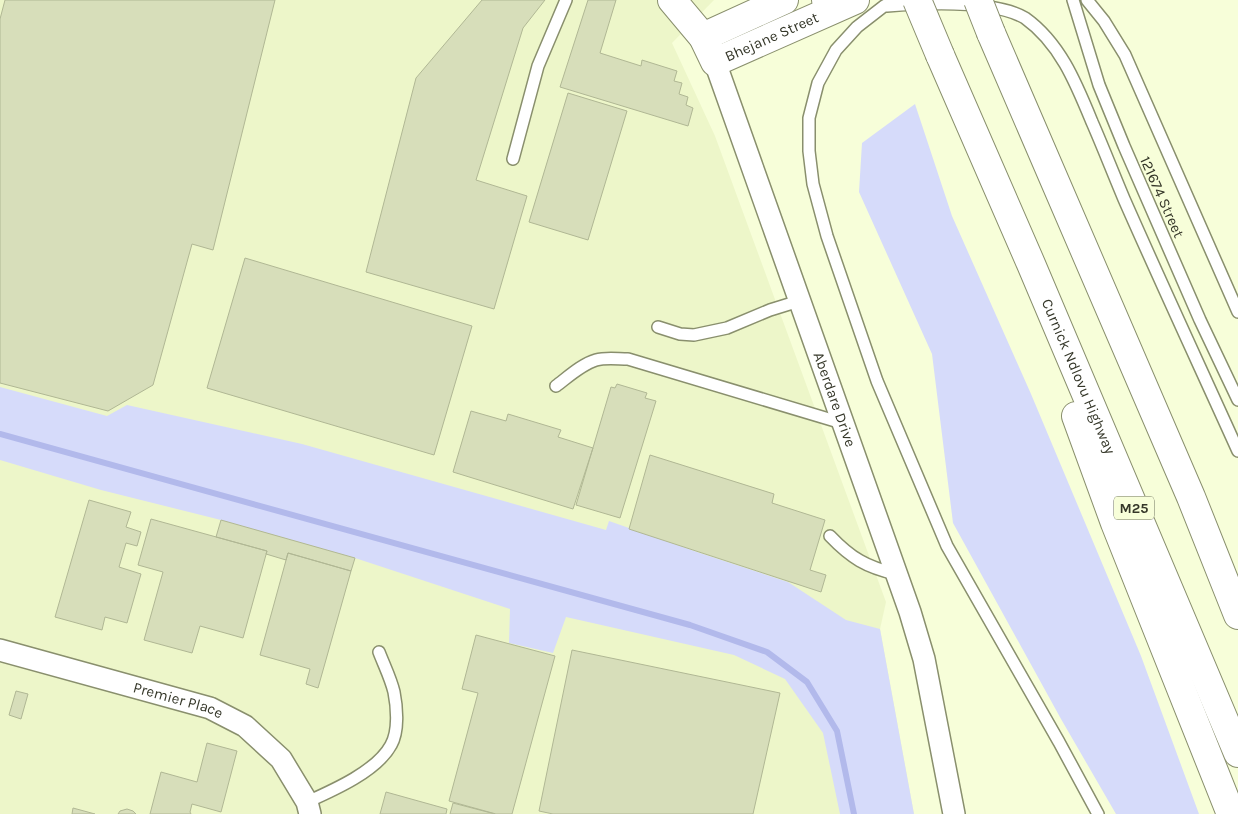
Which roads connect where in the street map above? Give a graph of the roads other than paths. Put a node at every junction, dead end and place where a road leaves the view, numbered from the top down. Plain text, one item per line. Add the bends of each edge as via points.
1 (566, 0) edge
2 (672, 0) edge
3 (784, 0) edge
4 (895, 0) edge
5 (917, 0) edge
6 (978, 0) edge
7 (1073, 0) edge
8 (1087, 0) edge
9 (838, 3) edge
10 (884, 6) junction
11 (703, 37) junction
12 (715, 62) junction
13 (513, 159) dead end
14 (1030, 264) junction
15 (799, 300) junction
16 (1238, 312) edge
17 (658, 327) dead end
18 (556, 386) dead end
19 (1238, 400) edge
20 (842, 423) junction
21 (1238, 451) edge
22 (1191, 497) junction
23 (830, 536) dead end
24 (896, 574) junction
25 (1238, 586) edge
26 (1238, 615) edge
27 (0, 650) edge
28 (379, 652) dead end
29 (1238, 753) edge
30 (309, 808) edge
31 (955, 812) edge
32 (1098, 814) edge
33 (1231, 814) edge

1 - 13 lane via 538,66
2 - 11 main road, Aberdare Drive
3 - 11 main road, Bhejane Street
4 - 10 lane
5 - 14 main road, Curnick Ndlovu Highway / M25, bridge
6 - 22 main road, bridge
7 - 19 lane, 121674 Street via 1099,85 1120,137
8 - 16 lane via 1125,55
9 - 12 main road, Bhejane Street
10 - 21 lane via 925,2 1004,8 1024,18 1059,53 1075,81
10 - 32 lane via 857,27 836,50 818,83 808,118 812,184 877,381 947,546
11 - 12 main road, Aberdare Drive
12 - 15 street, Aberdare Drive
14 - 29 main road, Curnick Ndlovu Highway / M25
14 - 33 main road via 1050,338 1115,523
15 - 17 lane via 727,328 694,335
15 - 20 street, Aberdare Drive
18 - 20 lane via 596,360 628,359
20 - 24 street, Aberdare Drive
22 - 25 main road
22 - 26 main road
23 - 24 lane via 843,550 866,565
24 - 31 street, Aberdare Drive via 924,660
27 - 30 street, Premier Place via 210,708 245,726 281,759
28 - 30 lane via 394,692 396,723 392,744 380,760

